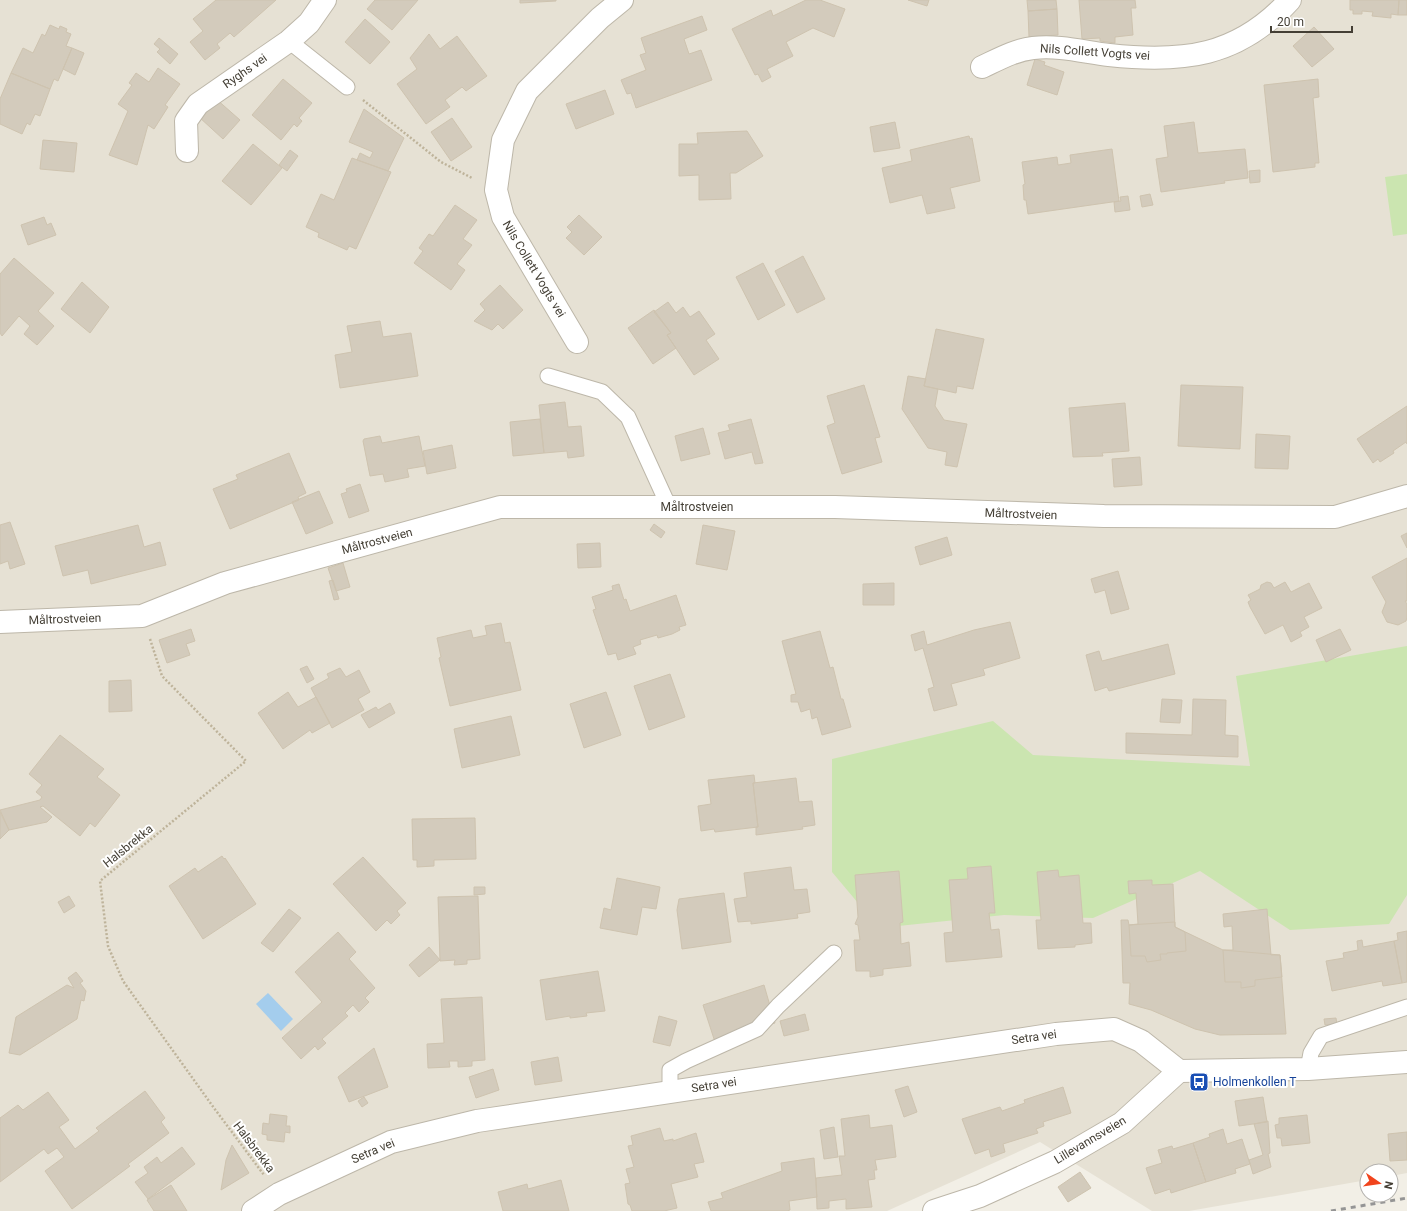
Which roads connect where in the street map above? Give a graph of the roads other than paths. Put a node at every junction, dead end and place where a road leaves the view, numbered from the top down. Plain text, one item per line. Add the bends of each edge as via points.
1 (325, 0) edge
2 (622, 0) edge
3 (1290, 0) edge
4 (289, 41) junction
5 (982, 67) dead end
6 (347, 87) road end
7 (187, 151) dead end
8 (577, 342) dead end
9 (548, 376) dead end
10 (1407, 496) edge
11 (669, 507) junction
12 (0, 622) edge
13 (834, 953) dead end
14 (1407, 1007) edge
15 (1407, 1062) edge
16 (1308, 1069) junction
17 (1179, 1071) junction
18 (670, 1092) junction
19 (253, 1211) edge
20 (934, 1211) edge

1 - 4 street, Ryghs vei via 309,23
2 - 8 street, Nils Collett Vogts vei via 600,18 527,91 503,140 496,190 503,217
3 - 5 street, Nils Collett Vogts vei via 1275,17 1251,34 1208,53 1183,57 1151,57 1110,55 1050,46 1014,52
4 - 6 lane
4 - 7 street, Ryghs vei via 198,104 186,121
9 - 11 lane via 602,392 628,417
10 - 11 street, Måltrostveien via 1335,517 1104,516 835,507
11 - 12 street, Måltrostveien via 500,508 225,584 142,616
13 - 18 lane via 778,1006 758,1029 686,1060 670,1070
14 - 16 lane via 1321,1036 1311,1052
15 - 16 street
16 - 17 street
17 - 18 street, Setra vei via 1141,1041 1114,1029 1056,1034
17 - 20 street, Lillevannsveien via 1122,1123 1055,1162 980,1196
18 - 19 street, Setra vei via 477,1121 390,1142 279,1194

